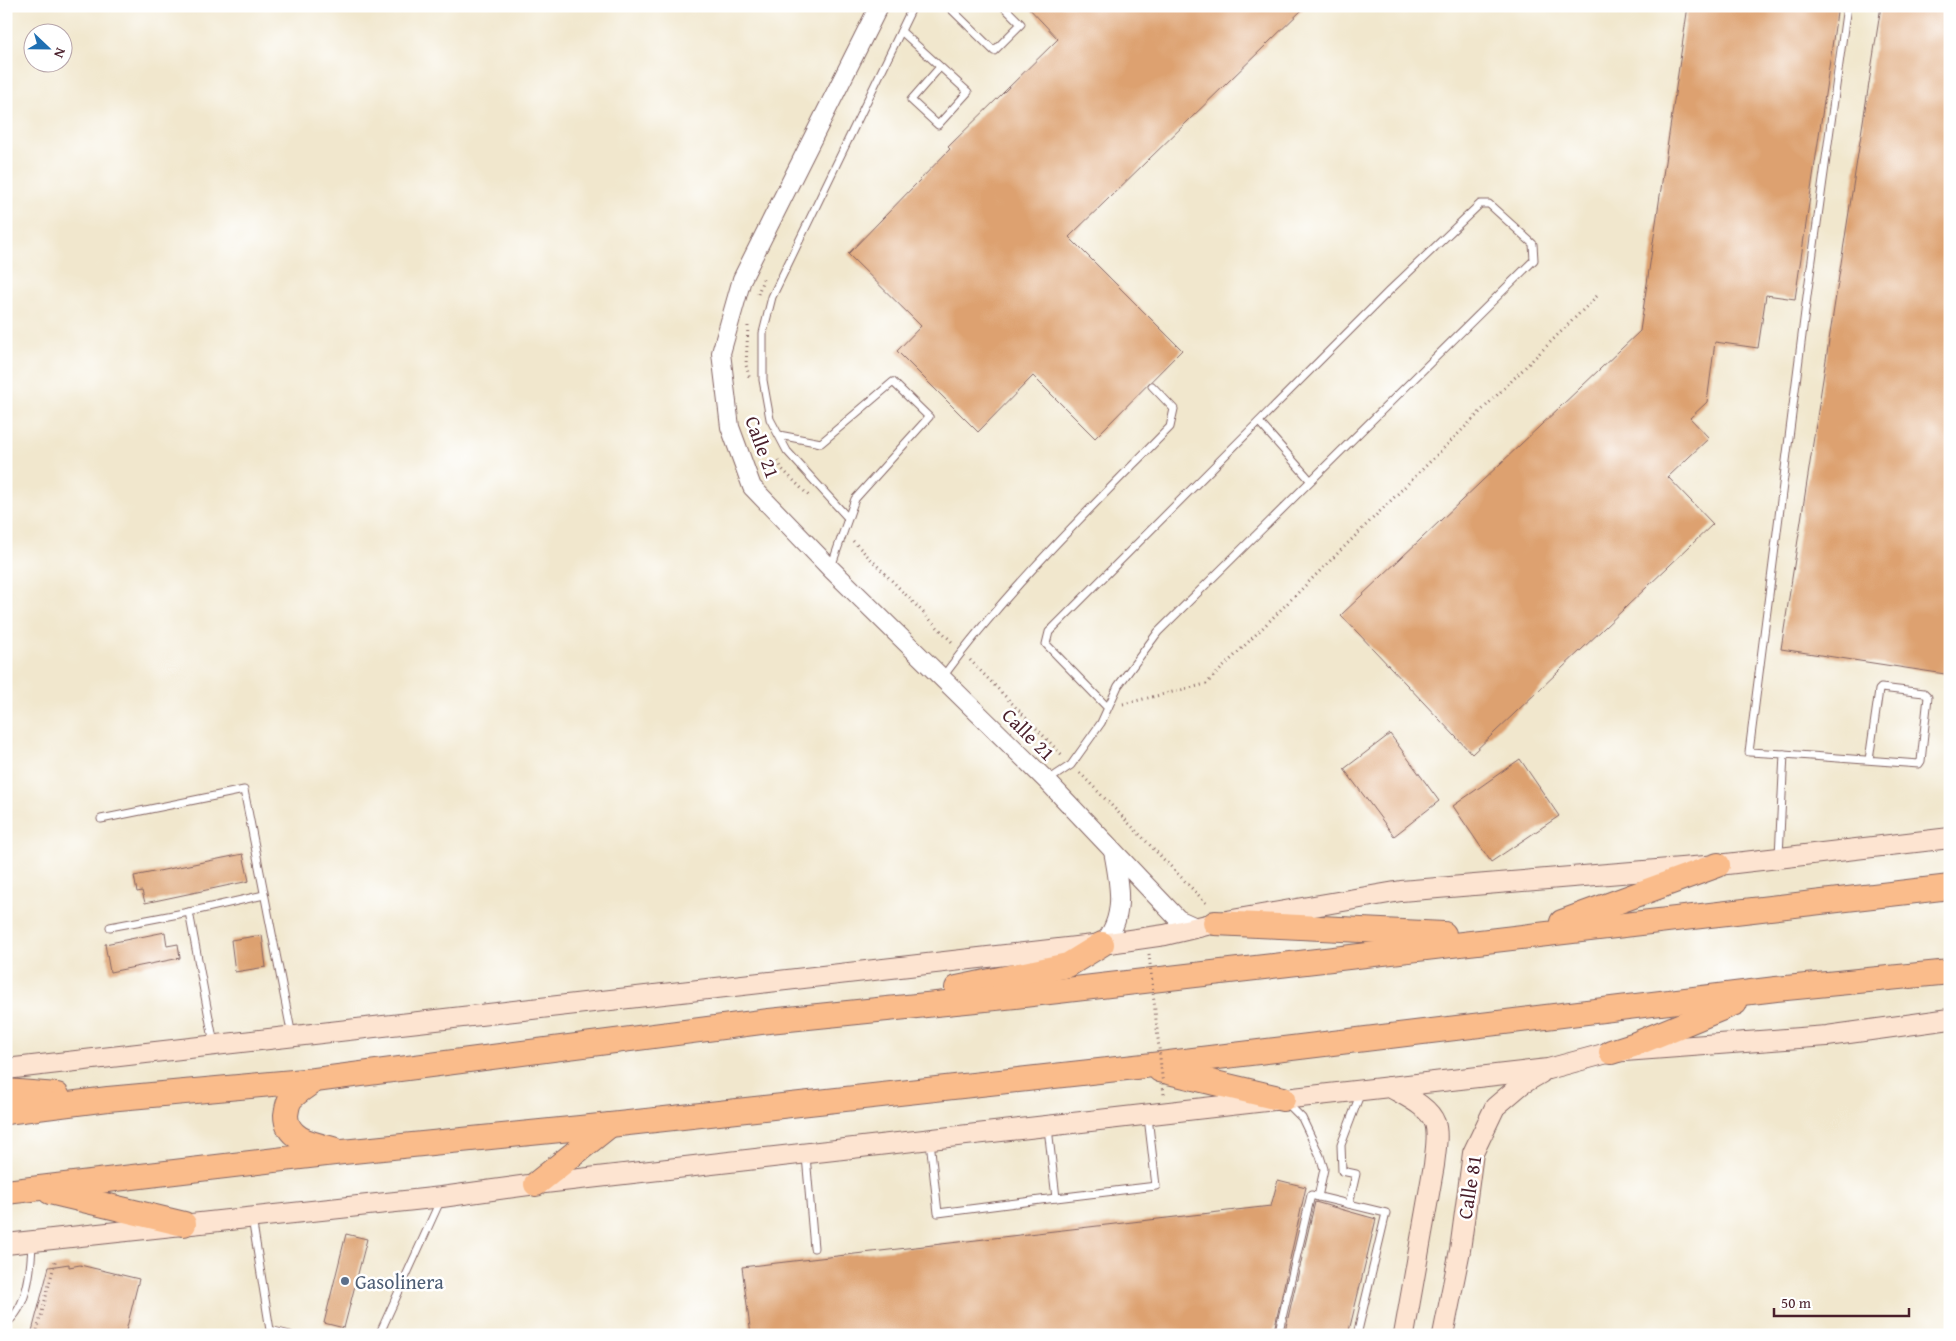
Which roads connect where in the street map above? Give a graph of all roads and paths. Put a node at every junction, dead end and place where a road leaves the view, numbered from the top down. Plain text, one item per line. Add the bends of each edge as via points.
1 (879, 6) edge
2 (913, 6) edge
3 (1003, 6) edge
4 (1847, 6) edge
5 (953, 8) edge
6 (901, 31) junction
7 (940, 67) junction
8 (767, 272) dead end
9 (1597, 296) dead end
10 (757, 297) dead end
11 (748, 323) dead end
12 (751, 384) dead end
13 (1152, 386) dead end
14 (1259, 422) junction
15 (779, 435) junction
16 (773, 452) dead end
17 (1310, 480) junction
18 (816, 504) dead end
19 (848, 518) junction
20 (844, 532) junction
21 (830, 568) junction
22 (961, 652) junction
23 (942, 678) junction
24 (1108, 708) junction
25 (1784, 754) junction
26 (1869, 760) junction
27 (1071, 765) junction
28 (1047, 781) junction
29 (101, 820) dead end
30 (1950, 838) edge
31 (1113, 851) junction
32 (1779, 858) junction
33 (1718, 865) junction
34 (1950, 887) edge
35 (264, 895) junction
36 (189, 912) junction
37 (1209, 921) junction
38 (110, 927) dead end
39 (1520, 936) junction
40 (1102, 944) junction
41 (1149, 954) dead end
42 (1950, 972) edge
43 (1776, 990) junction
44 (931, 1005) junction
45 (1950, 1019) edge
46 (292, 1036) junction
47 (214, 1045) junction
48 (1611, 1052) junction
49 (1144, 1066) junction
50 (6, 1069) edge
51 (1548, 1069) junction
52 (315, 1080) junction
53 (1390, 1087) junction
54 (1362, 1090) junction
55 (6, 1091) edge
56 (1164, 1095) dead end
57 (108, 1099) junction
58 (1283, 1099) junction
59 (6, 1112) edge
60 (1148, 1114) junction
61 (610, 1125) junction
62 (1047, 1125) junction
63 (930, 1139) junction
64 (343, 1152) junction
65 (806, 1153) junction
66 (536, 1184) junction
67 (34, 1189) junction
68 (6, 1192) edge
69 (442, 1196) junction
70 (1318, 1197) junction
71 (1056, 1198) junction
72 (1349, 1204) junction
73 (252, 1217) junction
74 (184, 1224) junction
75 (32, 1241) junction
76 (6, 1244) edge
77 (814, 1248) dead end
78 (56, 1255) dead end
79 (6, 1323) edge
80 (36, 1335) edge
81 (290, 1335) edge
82 (379, 1335) edge
83 (1278, 1335) edge
84 (1357, 1335) edge
85 (1404, 1335) edge
86 (1443, 1335) edge

1 - 21 street, Calle 21 via 742,279 721,353 730,426 752,487
2 - 6 lane
3 - 5 lane via 1020,24 994,51
4 - 25 lane via 1749,752
6 - 7 lane
6 - 15 lane via 772,297 763,333 763,380 770,419
7 - 7 lane via 968,92 938,125 910,100
8 - 10 path
9 - 24 path via 1206,684
11 - 12 path via 746,365
13 - 22 lane via 1174,409 1170,427 1047,554
14 - 17 lane
14 - 17 lane via 1480,204 1488,204 1534,244 1534,260
14 - 24 lane via 1049,632 1046,644
15 - 19 lane via 787,450
15 - 19 lane via 821,443 892,382 928,417 855,499
16 - 18 path via 782,468
17 - 24 lane via 1158,632 1118,686
19 - 20 lane
20 - 21 lane
20 - 22 path
21 - 23 street, Calle 21
22 - 23 lane
22 - 27 path
23 - 28 street, Calle 21
24 - 27 lane
25 - 26 lane
25 - 32 lane
26 - 26 lane via 1879,690 1928,696 1919,764
27 - 28 lane
27 - 37 path
28 - 31 street, Calle 21
29 - 35 lane via 244,790
30 - 32 main road
31 - 37 street, Calle 21 via 1178,919
31 - 40 street via 1120,889 1119,910 1109,937
32 - 33 main road
33 - 37 main road via 1401,891
33 - 39 highway
34 - 39 highway
35 - 36 lane
35 - 46 lane
36 - 38 lane
36 - 47 lane
37 - 39 highway
37 - 40 main road
39 - 44 highway
40 - 44 highway via 1068,965 940,990
40 - 46 main road
41 - 56 path, bridge
42 - 43 highway
43 - 48 highway
43 - 49 highway
44 - 52 highway via 769,1021
45 - 48 main road via 1827,1036
46 - 47 main road
47 - 50 main road
48 - 51 main road
49 - 58 highway
49 - 61 highway
51 - 53 main road
51 - 86 main road, Calle 81 via 1522,1084 1495,1107 1473,1153 1460,1250
52 - 57 highway
52 - 64 highway via 290,1100 286,1122 291,1133 308,1142
53 - 54 main road
53 - 85 main road, Calle 81 via 1424,1109 1435,1122 1436,1137
54 - 58 main road
54 - 72 lane via 1341,1145 1342,1171 1356,1174
55 - 57 highway
57 - 59 highway
58 - 60 main road
58 - 70 lane via 1302,1118 1320,1156 1324,1169
60 - 62 main road
60 - 71 lane via 1156,1186
61 - 64 highway
61 - 66 highway
62 - 63 main road
62 - 71 lane
63 - 65 main road
63 - 71 lane via 938,1213
64 - 67 highway
65 - 66 main road
65 - 77 lane
66 - 69 main road
67 - 68 highway
67 - 74 highway
69 - 73 main road
69 - 82 lane
70 - 72 lane
70 - 83 lane via 1311,1195
72 - 84 lane via 1386,1213
73 - 74 main road
73 - 81 lane via 270,1330
74 - 75 main road
75 - 76 main road
75 - 79 lane via 30,1272 20,1307
78 - 80 path

